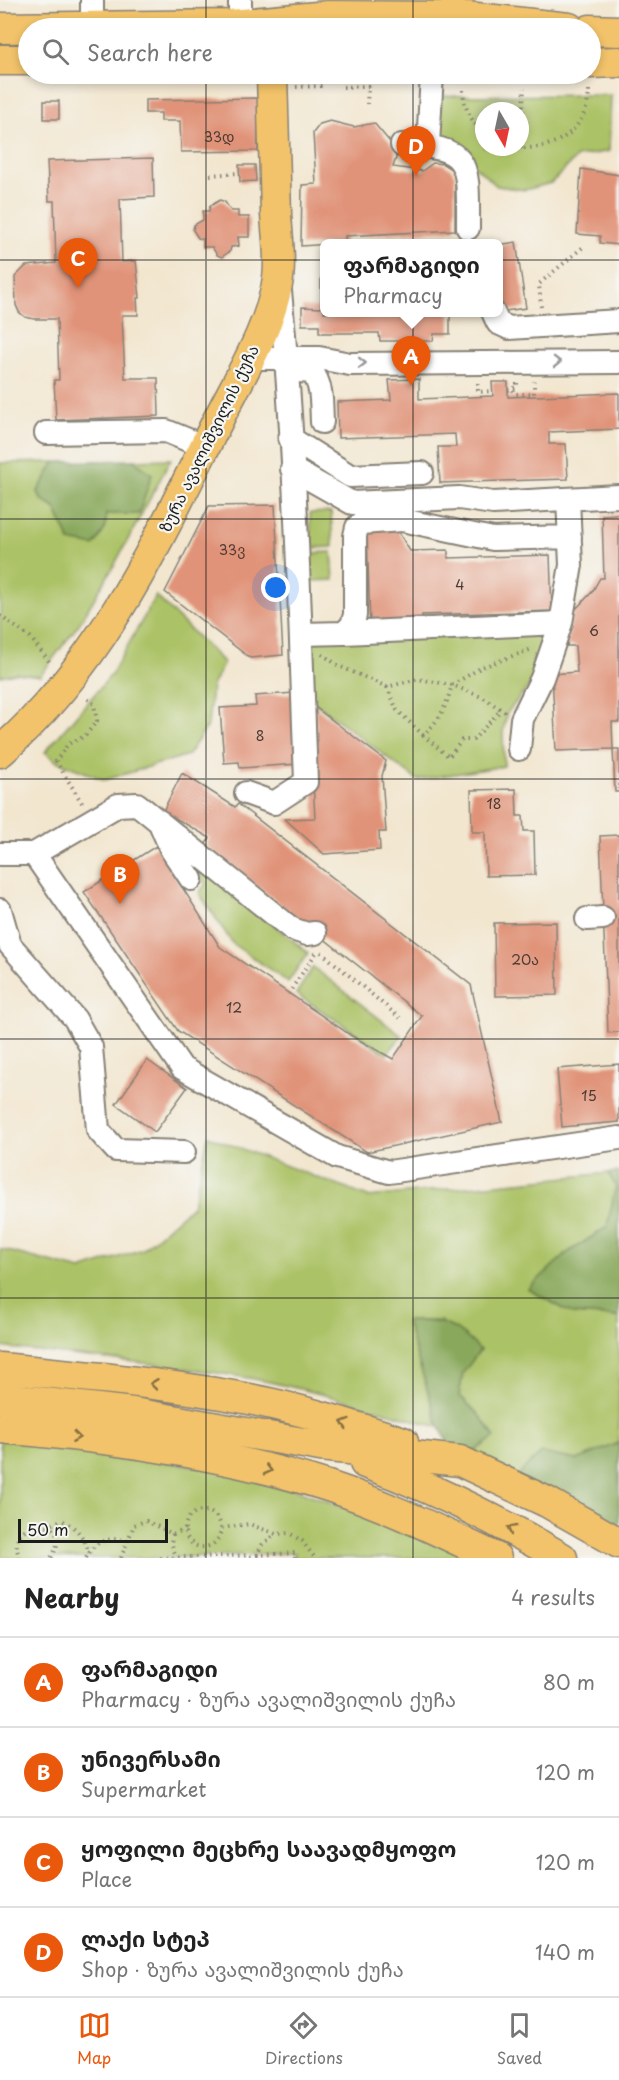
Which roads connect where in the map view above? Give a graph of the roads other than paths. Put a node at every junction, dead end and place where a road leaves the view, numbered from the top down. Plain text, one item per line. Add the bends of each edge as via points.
1 (445, 8) edge
2 (240, 12) edge
3 (92, 14) edge
4 (66, 18) edge
5 (507, 18) edge
6 (18, 25) edge
7 (0, 28) edge
8 (601, 30) edge
9 (619, 31) edge
10 (0, 60) edge
11 (18, 60) edge
12 (619, 62) edge
13 (601, 70) edge
14 (283, 84) edge
15 (431, 84) edge
16 (402, 145) dead end
17 (428, 145) junction
18 (468, 228) dead end
19 (278, 277) junction
20 (495, 317) edge
21 (619, 321) edge
22 (249, 358) junction
23 (292, 362) junction
24 (619, 362) edge
25 (322, 422) dead end
26 (46, 433) dead end
27 (290, 438) junction
28 (205, 447) junction
29 (292, 469) junction
30 (422, 473) dead end
31 (619, 495) edge
32 (459, 498) junction
33 (568, 499) junction
34 (570, 537) junction
35 (552, 623) junction
36 (344, 633) junction
37 (302, 637) junction
38 (519, 748) dead end
39 (0, 752) edge
40 (246, 793) dead end
41 (159, 819) junction
42 (0, 854) edge
43 (34, 854) junction
44 (191, 879) dead end
45 (0, 910) edge
46 (317, 941) road end
47 (5, 949) edge
48 (619, 1138) edge
49 (184, 1152) dead end
50 (0, 1368) edge
51 (0, 1377) edge
52 (0, 1398) edge
53 (133, 1413) junction
54 (6, 1429) edge
55 (321, 1446) junction
56 (460, 1461) junction
57 (619, 1543) edge
58 (496, 1558) edge
59 (562, 1558) edge

1 - 2 main road via 298,17
1 - 5 main road
2 - 3 main road
3 - 4 main road
6 - 7 main road
8 - 9 main road
10 - 11 main road
12 - 13 main road
14 - 19 main road, ზურა ავალიშვილის ქუჩა
15 - 17 street
16 - 17 street
17 - 18 street via 453,152 465,163
19 - 22 main road, ზურა ავალიშვილის ქუჩა via 272,303
19 - 23 street
20 - 21 street via 503,327
22 - 23 street
22 - 28 main road, ზურა ავალიშვილის ქუჩა
23 -> 24 street
23 - 25 street via 317,378
23 - 27 street
26 - 28 street via 166,431
27 - 29 street
27 - 30 street via 350,476
28 - 39 main road, ზურა ავალიშვილის ქუჩა via 135,582 96,647 70,682
29 - 32 street via 352,503
29 - 37 street
31 - 32 street via 580,486 486,491
31 - 33 street
32 - 33 street via 493,503
33 - 34 street
34 - 35 street via 571,565
34 - 36 street via 493,539 402,520 362,523 355,536 355,615
35 - 36 street
35 - 38 street via 543,678 522,719
36 - 37 street
37 - 40 street via 306,782 274,802
41 - 43 street via 138,804 118,805
41 - 44 street via 171,849
41 - 46 street via 292,929
42 - 43 street
43 - 48 street via 183,1068 337,1157 389,1172
45 - 47 street
47 - 49 street via 75,1019 91,1047 98,1130 116,1150
56 -> 50 main road via 329,1418 251,1399 172,1386
51 - 53 main road via 104,1401
52 - 53 main road
53 - 55 main road
54 -> 58 main road via 170,1450 263,1468 329,1486 428,1525
55 - 56 main road
59 -> 55 main road via 501,1523 403,1476
56 - 57 main road via 547,1502

